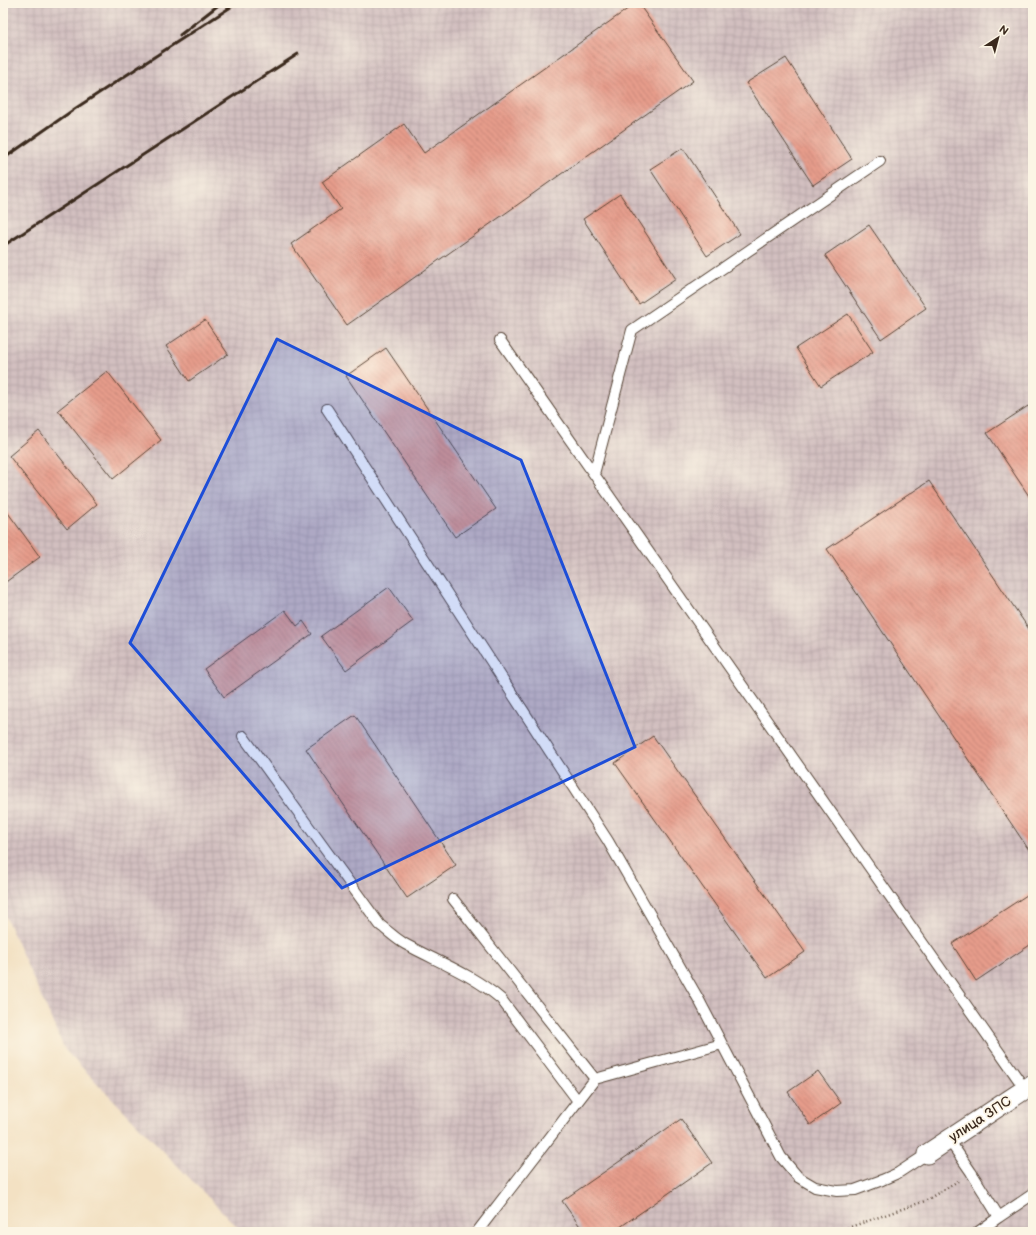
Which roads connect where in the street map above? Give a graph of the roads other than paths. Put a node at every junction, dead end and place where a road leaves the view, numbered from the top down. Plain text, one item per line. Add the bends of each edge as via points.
1 (880, 161) dead end
2 (500, 340) dead end
3 (327, 409) dead end
4 (594, 474) junction
5 (243, 736) dead end
6 (453, 899) dead end
7 (722, 1044) junction
8 (595, 1079) junction
9 (1029, 1087) edge
10 (578, 1101) junction
11 (949, 1140) junction
12 (927, 1154) joint
13 (1033, 1194) edge
14 (999, 1217) junction
15 (477, 1232) edge
16 (978, 1232) edge

1 - 4 lane via 632,330
2 - 4 lane
3 - 7 lane via 608,841
4 - 9 lane
5 - 10 lane via 380,925 403,943 464,972 501,998
6 - 8 lane
7 - 8 lane
7 - 12 lane via 781,1157 798,1177 815,1187 836,1191 855,1190 898,1173
8 - 10 lane
9 - 11 street, улица 3ПС
10 - 15 lane
11 - 12 street, улица 3ПС
11 - 14 lane
13 - 14 lane
14 - 16 lane

